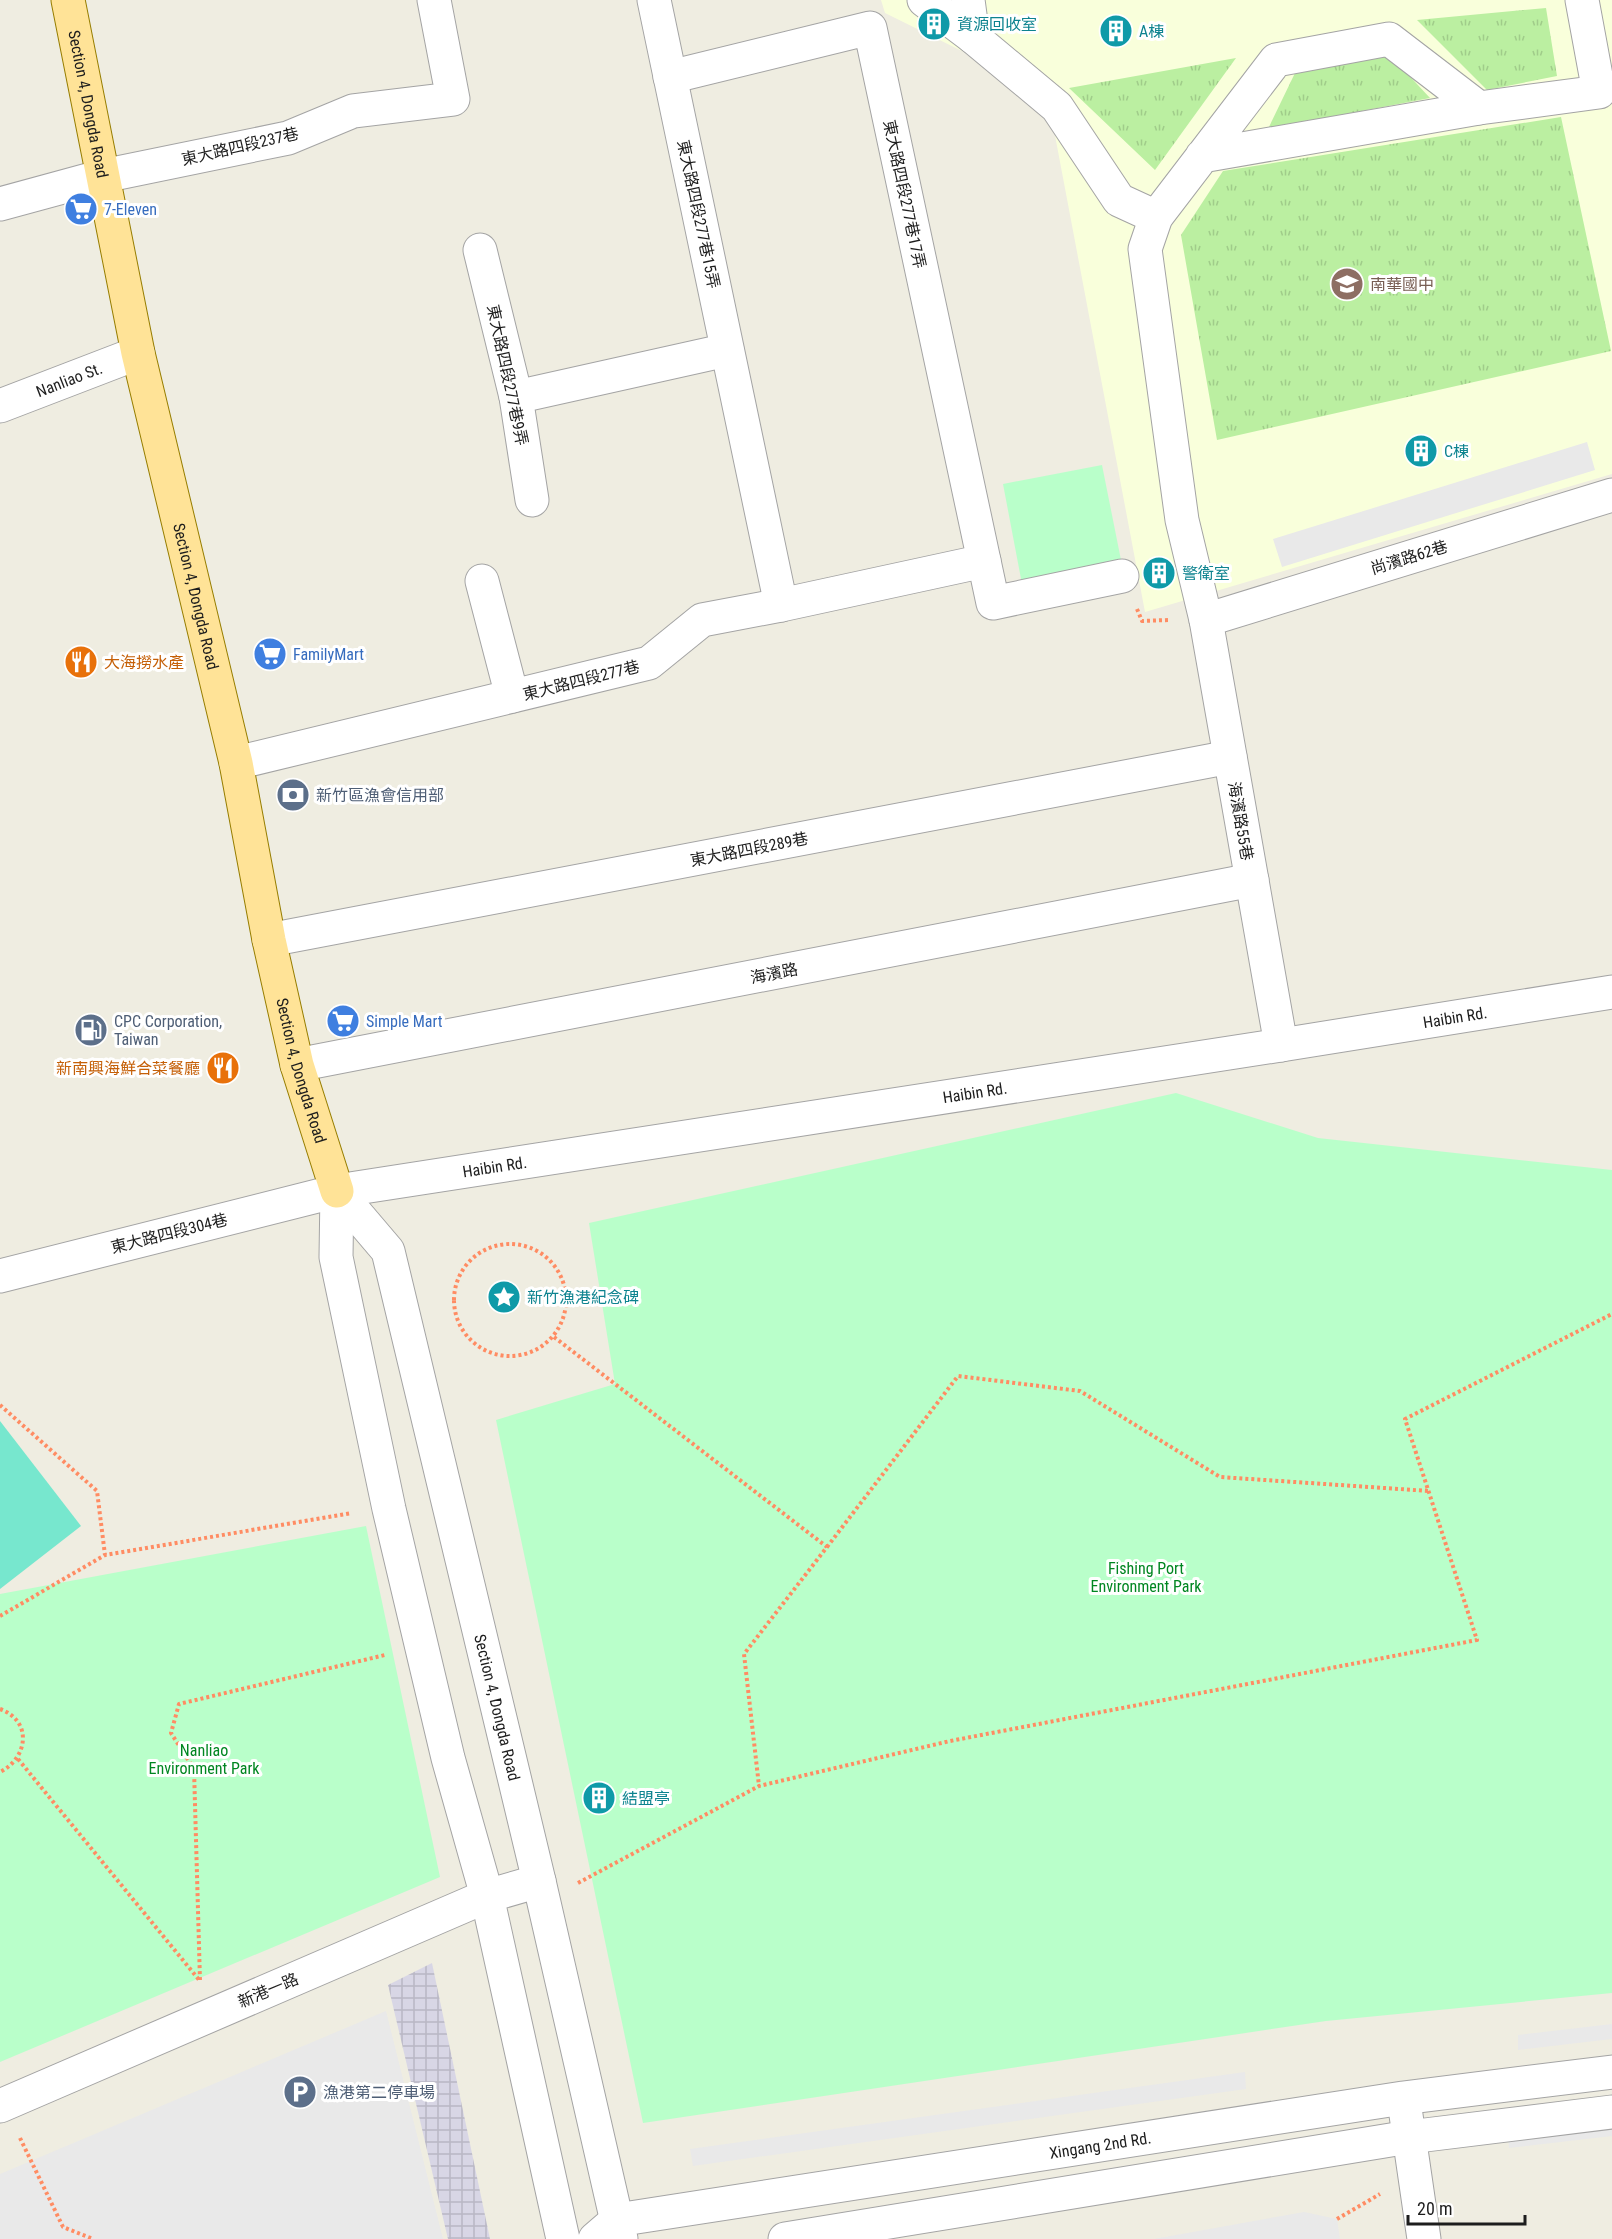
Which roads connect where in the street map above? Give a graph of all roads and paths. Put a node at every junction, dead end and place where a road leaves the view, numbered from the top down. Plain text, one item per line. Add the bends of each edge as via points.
1 (68, 0) edge
2 (434, 0) edge
3 (654, 0) edge
4 (924, 0) edge
5 (968, 0) edge
6 (1582, 0) edge
7 (973, 37) junction
8 (670, 77) junction
9 (1479, 108) junction
10 (1202, 156) junction
11 (103, 176) junction
12 (0, 204) edge
13 (1156, 216) junction
14 (480, 250) dead end
15 (727, 350) junction
16 (138, 353) junction
17 (516, 397) junction
18 (0, 406) edge
19 (1612, 495) edge
20 (532, 500) dead end
21 (984, 561) junction
22 (1122, 576) joint
23 (482, 581) dead end
24 (781, 605) junction
25 (1203, 608) junction
26 (512, 696) junction
27 (1230, 757) junction
28 (236, 763) junction
29 (1252, 880) junction
30 (269, 940) junction
31 (1612, 992) edge
32 (1281, 1045) junction
33 (297, 1065) junction
34 (337, 1191) junction
35 (0, 1276) edge
36 (1612, 1314) edge
37 (554, 1337) junction
38 (0, 1404) edge
39 (1429, 1491) junction
40 (389, 1509) junction
41 (827, 1547) junction
42 (105, 1555) junction
43 (0, 1616) edge
44 (393, 1653) dead end
45 (0, 1709) edge
46 (18, 1759) junction
47 (0, 1772) edge
48 (759, 1786) junction
49 (540, 1881) junction
50 (578, 1883) dead end
51 (487, 1896) junction
52 (1612, 2072) edge
53 (1403, 2098) junction
54 (0, 2106) edge
55 (1612, 2112) edge
56 (19, 2136) dead end
57 (1409, 2137) junction
58 (1414, 2174) junction
59 (1337, 2219) dead end
60 (611, 2233) edge
61 (93, 2239) edge
62 (563, 2239) edge
63 (785, 2239) edge
64 (1424, 2239) edge

1 - 11 main road, Section 4, Dongda Road
2 - 11 street, 東大路四段237巷 via 453,99 353,111 288,138
3 - 8 street, 東大路四段277巷15弄
4 - 7 street
5 - 7 street
6 - 9 street via 1599,92
7 - 13 street via 1057,107 1119,200
8 - 15 street, 東大路四段277巷15弄
8 - 21 street, 東大路四段277巷17弄 via 870,28
9 - 10 street
9 - 10 street, 海濱路55巷 via 1389,39 1276,60
10 - 13 street, 海濱路55巷
11 - 12 street, 東大路四段237巷
11 - 16 main road, Section 4, Dongda Road
13 - 25 street, 海濱路55巷 via 1145,249 1182,520
14 - 17 street, 東大路四段277巷9弄
15 - 17 street
15 - 24 street, 東大路四段277巷15弄
16 - 18 street, Nanliao St.
16 - 28 main road, Section 4, Dongda Road
17 - 20 street, 東大路四段277巷9弄
19 - 25 street, 尚濱路62巷
21 - 22 street via 993,603
21 - 24 street, 東大路四段277巷
22 - 25 path via 1142,621
23 - 26 street
24 - 26 street, 東大路四段277巷 via 702,620 649,663
25 - 27 street, 海濱路55巷
26 - 28 street, 東大路四段277巷
27 - 29 street, 海濱路55巷
27 - 30 street, 東大路四段289巷
28 - 30 main road, Section 4, Dongda Road
29 - 32 street, 海濱路55巷
29 - 33 street, 海濱路
30 - 33 main road, Section 4, Dongda Road
31 - 32 street, Haibin Rd.
32 - 34 street, Haibin Rd.
33 - 34 main road, Section 4, Dongda Road
34 - 35 street, 東大路四段304巷
34 - 40 street, Section 4, Dongda Road via 336,1257
34 - 49 street, Section 4, Dongda Road via 388,1251
36 - 39 path via 1405,1419
37 - 37 path via 567,1302 565,1284 544,1254 508,1243 490,1247 462,1271 455,1288 454,1307 470,1340 486,1351 522,1356 540,1349
37 - 41 path
38 - 42 path via 97,1491
39 - 41 path via 1220,1477 1080,1391 958,1376
39 - 48 path via 1477,1640 950,1741
40 - 42 path
40 - 51 street, Section 4, Dongda Road via 448,1758
41 - 48 path via 744,1654
42 - 43 path
44 - 46 path via 179,1704 171,1733 194,1769 200,1981
45 - 46 path via 15,1718 24,1738
46 - 47 path
48 - 50 path
49 - 51 street, 新港一路
49 - 60 street, Section 4, Dongda Road
51 - 54 street, 新港一路
51 - 62 street, Section 4, Dongda Road
52 - 53 street, Xingang 2nd Rd.
53 - 57 street
53 - 60 street, Xingang 2nd Rd.
55 - 57 street
56 - 61 path via 63,2227
57 - 58 street
57 - 63 street
58 - 59 path
58 - 64 street

